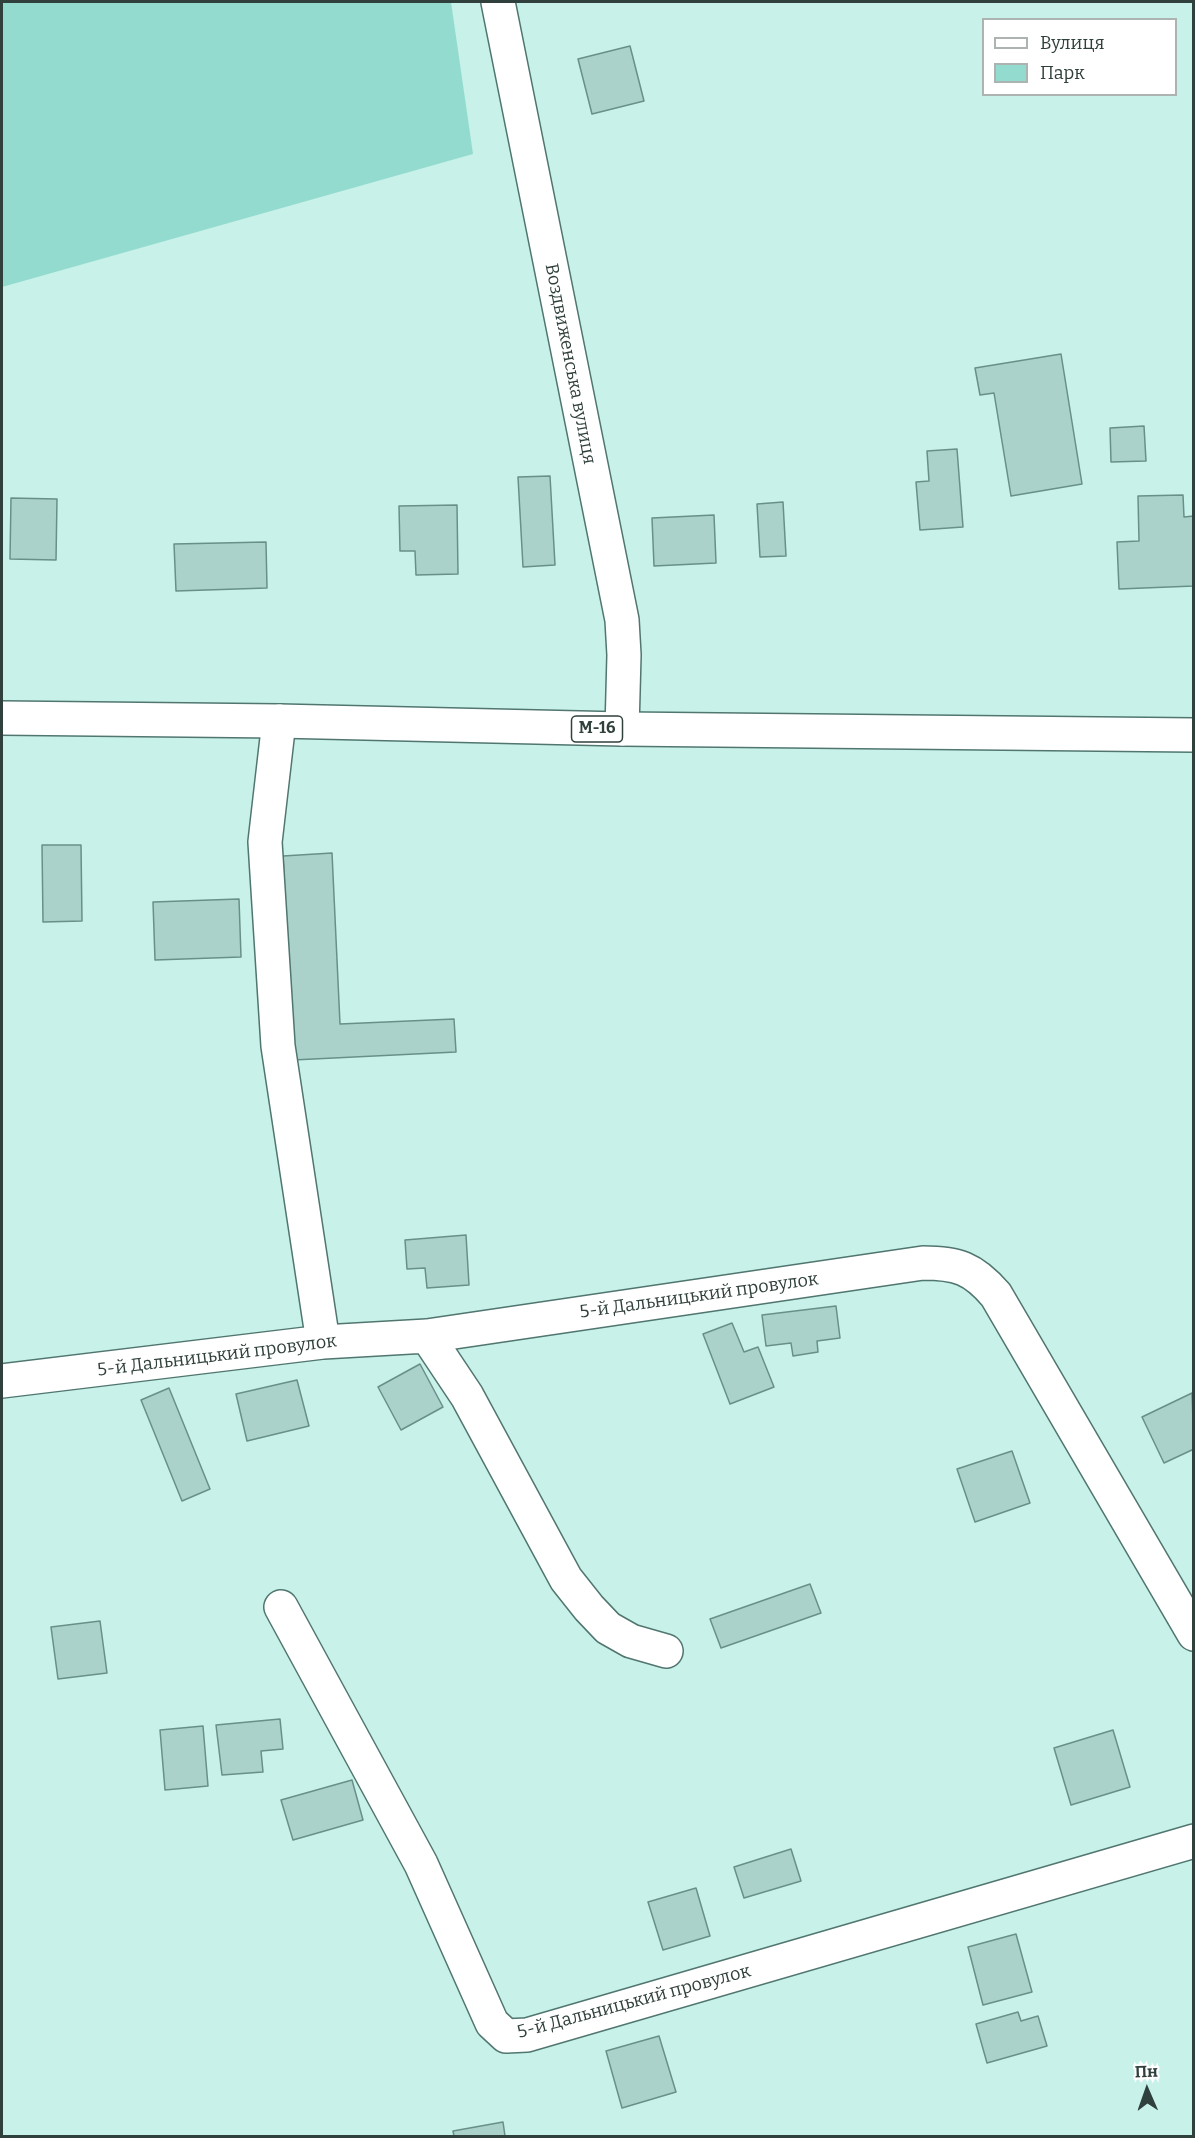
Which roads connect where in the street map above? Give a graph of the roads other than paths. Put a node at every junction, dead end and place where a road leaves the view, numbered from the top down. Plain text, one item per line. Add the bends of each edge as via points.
1 (498, 2) edge
2 (2, 718) edge
3 (279, 721) junction
4 (622, 729) junction
5 (1194, 735) edge
6 (427, 1336) junction
7 (323, 1342) junction
8 (2, 1381) edge
9 (281, 1608) dead end
10 (1194, 1634) edge
11 (666, 1651) dead end
12 (1194, 1841) edge

1 - 4 main road, Воздвиженська вулиця via 622,620
2 - 3 main road, М-16
3 - 4 main road, М-16
3 - 7 main road via 266,842 278,1046
4 - 5 main road, М-16
6 - 7 main road, 5-й Дальницький провулок
6 - 10 main road, 5-й Дальницький провулок via 923,1263 967,1269 996,1294
6 - 11 main road via 467,1396 566,1579 608,1628 631,1641
7 - 8 main road, 5-й Дальницький провулок
9 - 12 main road, 5-й Дальницький провулок via 421,1864 492,2023 506,2036 527,2035

